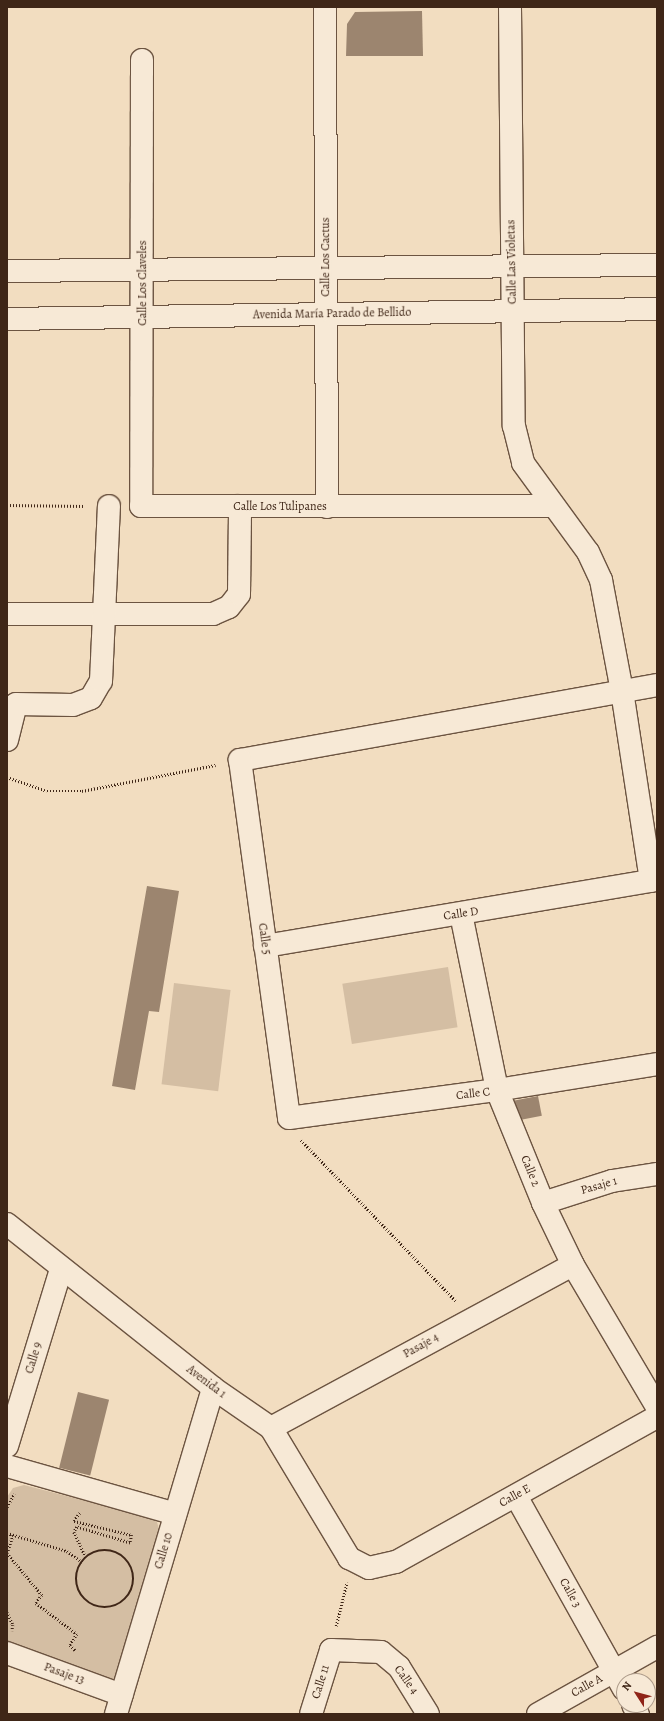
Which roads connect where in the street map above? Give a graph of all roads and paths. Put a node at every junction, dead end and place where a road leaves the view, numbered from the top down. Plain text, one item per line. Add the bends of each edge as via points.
1 (324, 7) edge
2 (510, 7) edge
3 (142, 60) dead end
4 (657, 265) edge
5 (511, 266) junction
6 (326, 268) junction
7 (144, 269) junction
8 (7, 271) edge
9 (657, 309) edge
10 (512, 311) junction
11 (326, 314) junction
12 (143, 317) junction
13 (7, 319) edge
14 (7, 505) edge
15 (110, 506) joint
16 (141, 506) joint
17 (240, 506) junction
18 (554, 506) junction
19 (327, 507) junction
20 (7, 614) edge
21 (106, 614) junction
22 (657, 685) edge
23 (622, 691) junction
24 (7, 740) edge
25 (240, 760) junction
26 (7, 777) edge
27 (654, 881) edge
28 (461, 914) junction
29 (265, 946) junction
30 (657, 1064) edge
31 (497, 1090) junction
32 (289, 1118) junction
33 (657, 1174) edge
34 (543, 1203) junction
35 (7, 1224) edge
36 (573, 1264) junction
37 (61, 1269) junction
38 (473, 1318) junction
39 (213, 1388) junction
40 (657, 1407) edge
41 (657, 1417) edge
42 (271, 1428) junction
43 (7, 1446) edge
44 (7, 1466) edge
45 (17, 1491) dead end
46 (516, 1496) junction
47 (7, 1507) edge
48 (85, 1514) dead end
49 (175, 1514) junction
50 (7, 1533) edge
51 (13, 1535) junction
52 (7, 1553) edge
53 (86, 1558) junction
54 (82, 1562) junction
55 (363, 1566) junction
56 (7, 1612) edge
57 (9, 1645) edge
58 (657, 1647) edge
59 (331, 1650) junction
60 (81, 1656) dead end
61 (627, 1673) edge
62 (616, 1675) edge
63 (616, 1681) edge
64 (119, 1704) edge
65 (311, 1714) edge
66 (428, 1714) edge
67 (538, 1714) edge

1 - 6 street, Calle Los Cactus
2 - 5 street, Calle Las Violetas
3 - 7 street, Calle Los Claveles
4 - 5 street
5 - 6 street
5 - 10 street, Calle Las Violetas
6 - 7 street
6 - 11 street, Calle Los Cactus
7 - 8 street
7 - 12 street, Calle Los Claveles
9 - 10 street, Avenida María Parado de Bellido
10 - 11 street, Avenida María Parado de Bellido
10 - 18 street, Calle Las Violetas via 514,426 523,463
11 - 12 street, Avenida María Parado de Bellido
11 - 19 street, Calle Los Cactus
12 - 13 street, Avenida María Parado de Bellido
12 - 16 street, Calle Los Claveles
14 - 15 path
15 - 21 street
16 - 17 street, Calle Los Tulipanes
17 - 19 street, Calle Los Tulipanes
17 - 21 street via 239,594 229,607 213,614
18 - 19 street, Calle Los Tulipanes
18 - 23 street, Calle Las Violetas via 588,552 601,580
20 - 21 street
21 - 24 street via 101,680 91,698 73,705 16,704
22 - 23 street
23 - 25 street
23 - 27 street, Calle Las Violetas
25 - 26 path via 82,791 47,791
25 - 29 street, Calle 5
27 - 28 street, Calle D
28 - 29 street, Calle D
28 - 31 street, Calle 2
29 - 32 street, Calle 5
30 - 31 street, Calle C
31 - 32 street, Calle C
31 - 34 street, Calle 2
32 - 38 path via 293,1133
33 - 34 street, Pasaje 1 via 612,1181
34 - 36 street, Calle 2
35 - 37 street, Avenida 1
36 - 38 street, Pasaje 4
36 - 40 street, Calle 2
37 - 39 street, Avenida 1
37 - 43 street, Calle 9
38 - 42 street, Pasaje 4
39 - 42 street, Avenida 1
39 - 49 street, Calle 10
41 - 46 street, Calle E
42 - 55 street, Avenida 1 via 349,1558
44 - 49 street
45 - 47 path via 8,1501
46 - 55 street, Calle E via 396,1562
46 - 62 street, Calle 3
48 - 53 path via 78,1512 74,1521 132,1536 130,1543 77,1527 74,1532
49 - 64 street, Calle 10
50 - 51 path
51 - 52 path
51 - 54 path via 67,1551
52 - 60 path via 42,1595 36,1603 77,1634 70,1646
53 - 54 path
53 - 54 path via 105,1550 119,1553 125,1558 134,1577 127,1598 111,1608 91,1604 79,1590 76,1580
55 - 59 path via 347,1582
56 - 57 path via 13,1624
57 - 64 street, Pasaje 13
58 - 61 street, Calle A
59 - 65 street, Calle 11
59 - 66 street, Calle 4 via 381,1652 399,1667
63 - 67 street, Calle A

